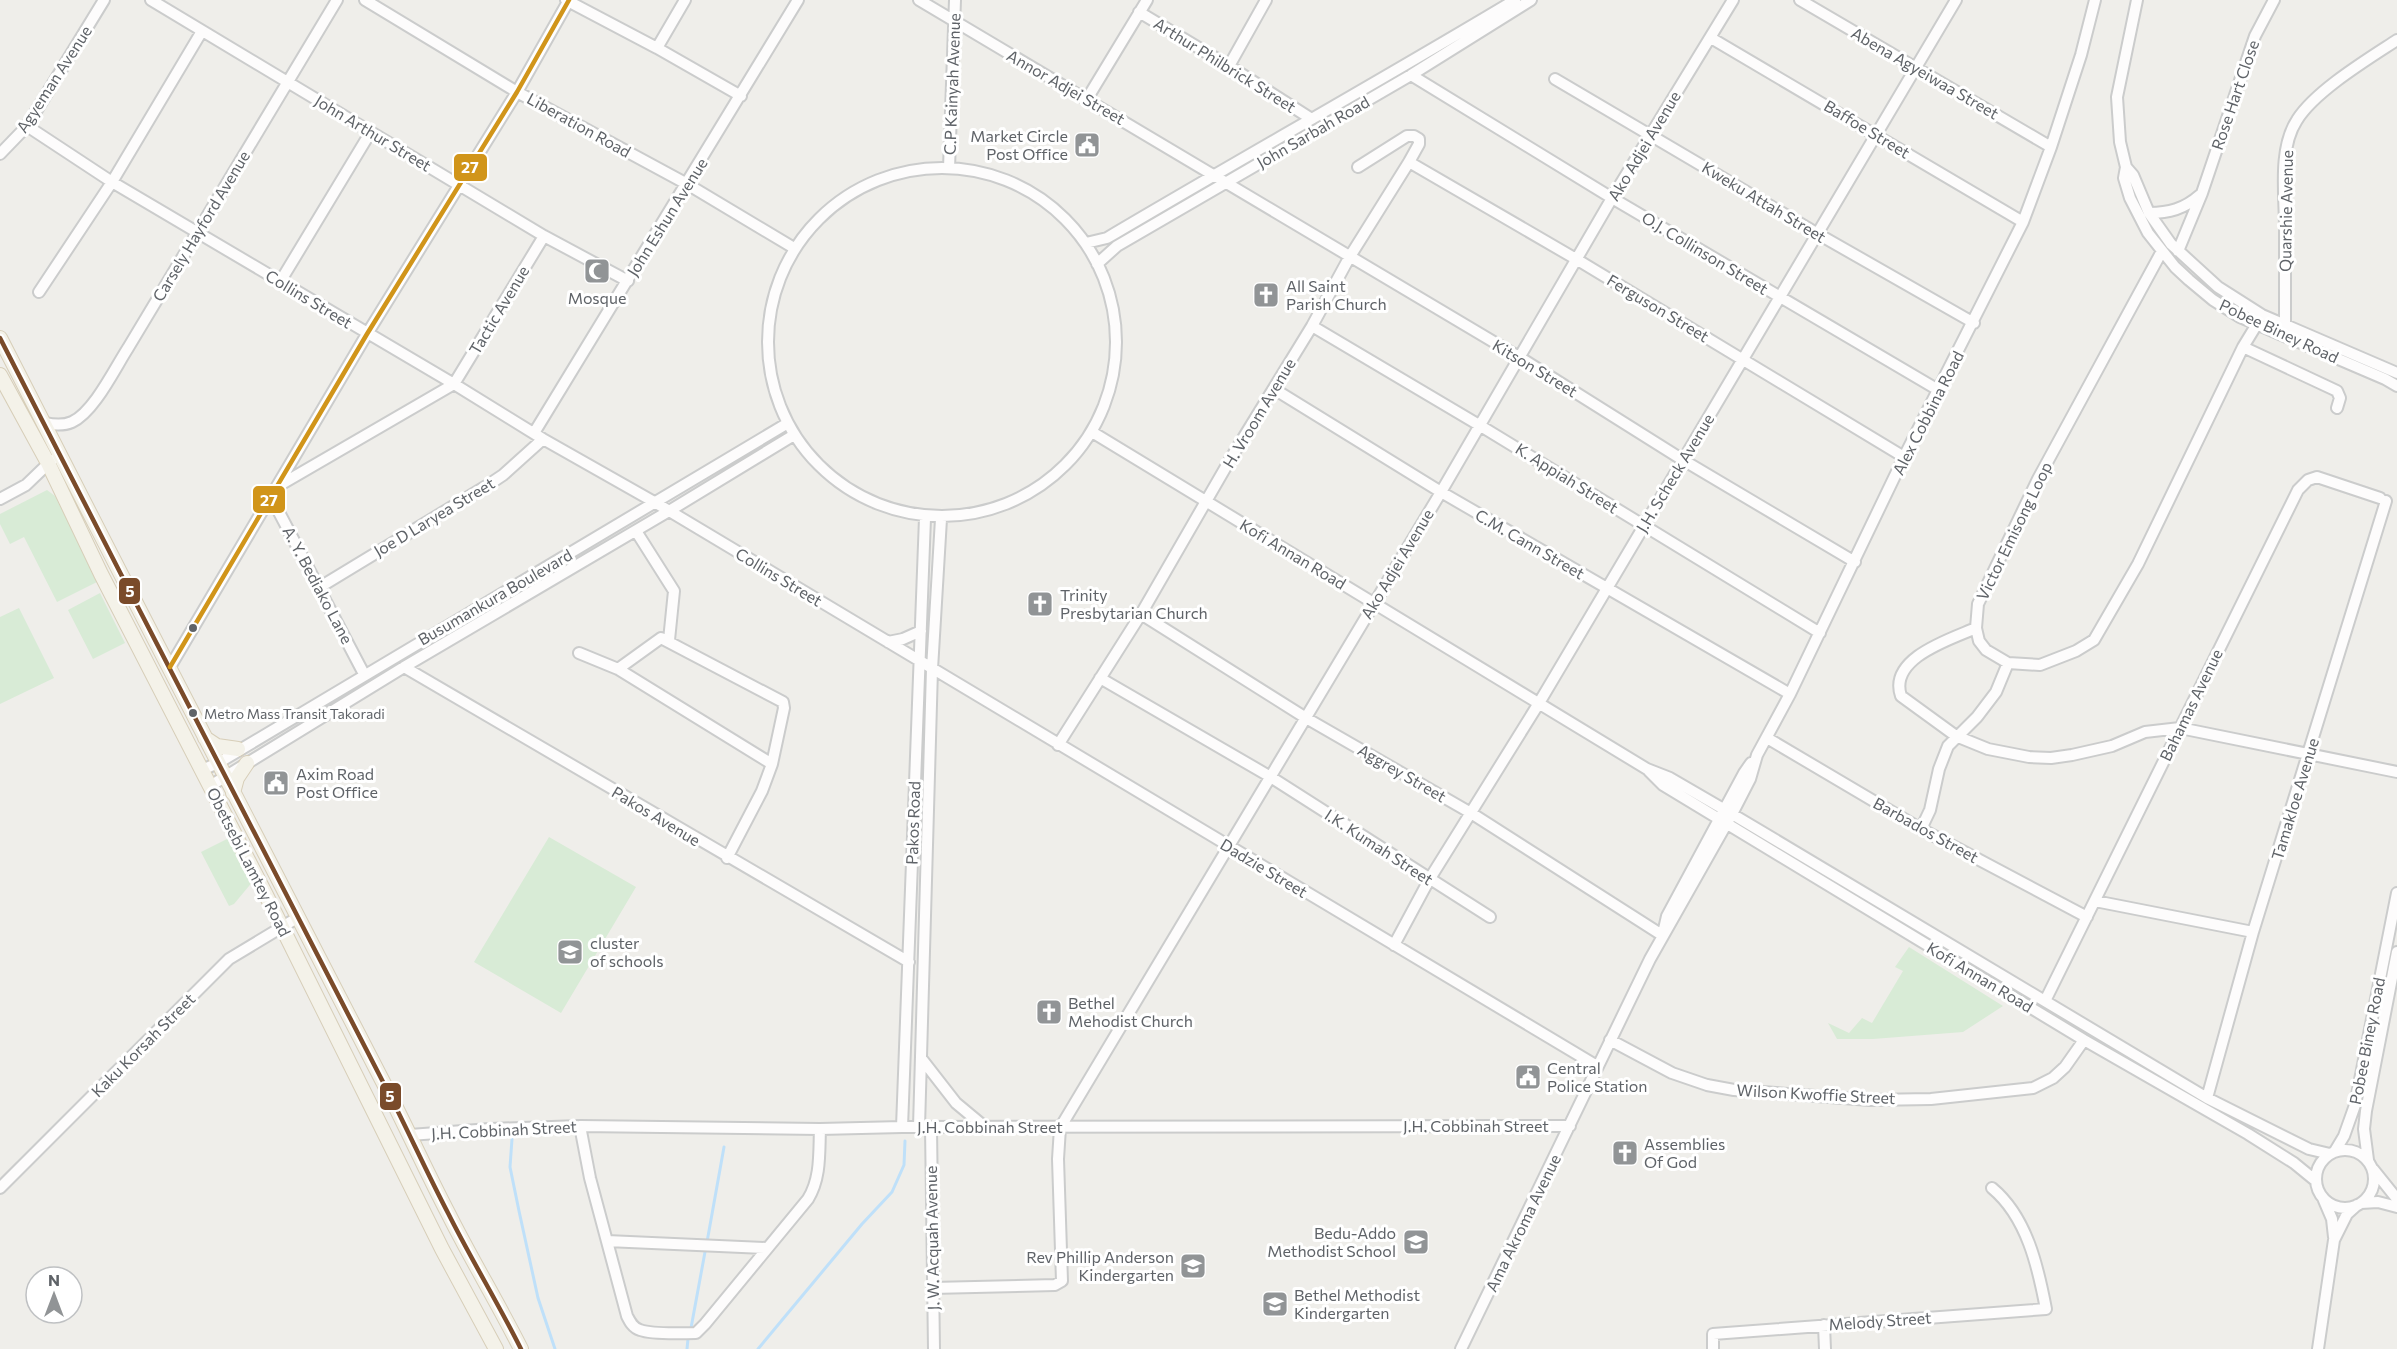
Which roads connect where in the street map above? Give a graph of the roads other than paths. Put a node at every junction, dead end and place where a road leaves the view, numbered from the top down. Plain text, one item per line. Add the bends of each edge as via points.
1 (104, 0) edge
2 (151, 0) edge
3 (337, 0) edge
4 (365, 0) edge
5 (568, 0) edge
6 (685, 0) edge
7 (798, 0) edge
8 (919, 0) edge
9 (955, 0) edge
10 (1147, 0) edge
11 (1266, 0) edge
12 (1515, 0) edge
13 (1531, 0) edge
14 (1734, 0) edge
15 (1800, 0) edge
16 (1956, 0) edge
17 (2096, 0) edge
18 (2137, 0) edge
19 (2274, 0) edge
20 (1139, 12) junction
21 (954, 22) junction
22 (202, 31) junction
23 (1711, 38) junction
24 (2397, 40) edge
25 (657, 48) junction
26 (1229, 66) junction
27 (1917, 67) junction
28 (1412, 75) junction
29 (1555, 80) dead end
30 (288, 81) junction
31 (517, 92) junction
32 (741, 96) junction
33 (1087, 99) junction
34 (1310, 118) junction
35 (27, 126) junction
36 (370, 133) junction
37 (1877, 134) junction
38 (1650, 135) junction
39 (2051, 147) junction
40 (0, 154) edge
41 (1409, 162) junction
42 (1358, 166) dead end
43 (2126, 167) junction
44 (949, 168) junction
45 (1213, 175) junction
46 (112, 182) junction
47 (1227, 182) junction
48 (687, 184) junction
49 (458, 185) junction
50 (2202, 193) junction
51 (1612, 198) junction
52 (2148, 213) junction
53 (2023, 222) junction
54 (196, 232) junction
55 (1818, 234) junction
56 (544, 236) junction
57 (1086, 243) junction
58 (794, 248) junction
59 (2162, 251) junction
60 (2178, 251) junction
61 (1349, 258) junction
62 (1576, 259) junction
63 (1097, 264) junction
64 (628, 281) junction
65 (280, 282) junction
66 (39, 292) dead end
67 (1780, 298) junction
68 (1974, 322) junction
69 (2257, 324) junction
70 (2284, 325) junction
71 (1312, 326) junction
72 (367, 334) junction
73 (0, 338) edge
74 (2243, 347) junction
75 (1519, 357) junction
76 (1743, 359) junction
77 (2397, 373) edge
78 (0, 375) edge
79 (454, 384) junction
80 (2397, 387) edge
81 (1274, 389) junction
82 (1940, 391) junction
83 (2337, 408) dead end
84 (45, 423) junction
85 (788, 423) junction
86 (1479, 425) junction
87 (1092, 432) junction
88 (794, 435) junction
89 (538, 436) junction
90 (61, 456) junction
91 (1904, 457) junction
92 (1683, 460) junction
93 (48, 463) junction
94 (278, 486) junction
95 (1441, 492) junction
96 (271, 497) junction
97 (0, 499) edge
98 (2383, 500) joint
99 (1207, 502) junction
100 (656, 503) junction
101 (669, 511) junction
102 (926, 518) junction
103 (941, 519) junction
104 (1644, 525) junction
105 (636, 531) junction
106 (1855, 562) junction
107 (320, 587) junction
108 (1606, 589) junction
109 (1374, 603) junction
110 (1141, 614) junction
111 (1976, 628) junction
112 (921, 632) junction
113 (1820, 633) junction
114 (669, 640) junction
115 (888, 642) junction
116 (579, 653) dead end
117 (919, 661) junction
118 (2008, 663) junction
119 (170, 667) junction
120 (404, 667) junction
121 (618, 669) junction
122 (932, 669) junction
123 (363, 674) junction
124 (1100, 678) junction
125 (1790, 694) junction
126 (1539, 703) junction
127 (1306, 718) junction
128 (2180, 728) junction
129 (1956, 736) junction
130 (205, 738) junction
131 (1767, 738) junction
132 (1058, 745) junction
133 (238, 749) junction
134 (2309, 754) junction
135 (218, 763) junction
136 (247, 763) junction
137 (772, 764) junction
138 (202, 770) junction
139 (2397, 772) edge
140 (225, 776) junction
141 (1269, 777) junction
142 (210, 786) junction
143 (233, 793) junction
144 (1471, 813) junction
145 (1726, 816) junction
146 (1922, 829) junction
147 (1228, 847) junction
148 (727, 858) junction
149 (1429, 880) junction
150 (2397, 893) edge
151 (2095, 901) junction
152 (1490, 917) dead end
153 (2087, 917) junction
154 (297, 918) junction
155 (281, 926) junction
156 (2253, 932) junction
157 (1662, 934) junction
158 (1394, 945) junction
159 (2397, 952) edge
160 (909, 963) junction
161 (2045, 1001) junction
162 (1610, 1040) junction
163 (2084, 1040) junction
164 (921, 1058) junction
165 (1597, 1066) junction
166 (2207, 1098) junction
167 (580, 1126) junction
168 (1570, 1126) junction
169 (902, 1127) junction
170 (919, 1127) junction
171 (931, 1128) junction
172 (986, 1128) junction
173 (1060, 1128) junction
174 (820, 1129) junction
175 (410, 1135) junction
176 (2332, 1152) junction
177 (2370, 1164) junction
178 (2316, 1182) junction
179 (0, 1188) edge
180 (1992, 1188) dead end
181 (2323, 1198) junction
182 (2397, 1199) edge
183 (2359, 1204) junction
184 (2397, 1207) edge
185 (2334, 1240) junction
186 (607, 1241) junction
187 (766, 1248) junction
188 (932, 1288) junction
189 (1824, 1325) junction
190 (496, 1349) edge
191 (521, 1349) edge
192 (934, 1349) edge
193 (1461, 1349) edge
194 (1713, 1349) edge
195 (1826, 1349) edge
196 (2318, 1349) edge

1 - 35 street, Agyeman Avenue
2 - 22 street, John Arthur Street
3 - 30 street, Carsely Hayford Avenue
4 - 31 street, Liberation Road
5 - 25 street
5 - 31 street
6 - 25 street
7 - 32 street, John Eshun Avenue
8 - 21 street, Annor Adjei Street
9 - 21 street, C.P Kainyah Avenue
10 - 20 street
11 - 26 street
12 - 34 street, John Sarbah Road
13 - 28 street, John Sarbah Road
14 - 23 street, Ako Adjei Avenue
15 - 27 street, Abena Agyeiwaa Street
16 - 27 street, J.H. Scheck Avenue
17 - 39 street, Alex Cobbina Road
18 - 43 street, Pobee Biney Road via 2117,97
19 - 50 street, Rose Hart Close via 2255,36
20 - 26 street, Arthur Philbrick Street
20 - 33 street
21 - 33 street, Annor Adjei Street
21 - 44 street, C.P Kainyah Avenue
22 - 30 street, John Arthur Street
22 - 46 street
23 - 37 street, Baffoe Street
23 - 38 street, Ako Adjei Avenue
24 - 70 street, Quarshie Avenue via 2350,71 2309,106 2290,132 2285,165
25 - 32 street
26 - 34 street, Arthur Philbrick Street
27 - 37 street, J.H. Scheck Avenue
27 - 39 street, Abena Agyeiwaa Street
28 - 47 street, John Sarbah Road
28 - 51 street, O.J. Collinson Street
29 - 38 street, Kweku Attah Street
30 - 36 street, John Arthur Street
30 - 54 street, Carsely Hayford Avenue
31 - 48 street, Liberation Road
31 - 49 street
32 - 48 street, John Eshun Avenue
33 - 45 street, Annor Adjei Street
34 - 45 street, John Sarbah Road
35 - 40 street, Agyeman Avenue
35 - 46 street, Collins Street
36 - 49 street, John Arthur Street
36 - 65 street
37 - 53 street, Baffoe Street
37 - 55 street, J.H. Scheck Avenue
38 - 51 street, Ako Adjei Avenue
38 - 55 street, Kweku Attah Street
39 - 53 street, Alex Cobbina Road
41 - 42 street, H. Vroom Avenue via 1419,144 1414,136 1407,136
41 - 61 street, H. Vroom Avenue
41 - 62 street, Ferguson Street
43 - 52 street, Pobee Biney Road
43 - 59 street, Pobee Biney Road via 2124,178 2130,198
44 - 57 street via 983,173 1017,185 1047,203
44 - 58 street via 903,172 861,188 824,214
45 - 47 street, Kitson Street
45 - 57 street, John Sarbah Road via 1107,238
46 - 54 street, Collins Street
46 - 66 street
47 - 61 street, Kitson Street
47 - 63 street, John Sarbah Road via 1117,246
48 - 58 street, Liberation Road
48 - 64 street, John Eshun Avenue
49 - 56 street, John Arthur Street
49 - 72 street
50 - 52 street via 2179,209
50 - 60 street, Rose Hart Close
51 - 62 street, Ako Adjei Avenue
51 - 67 street, O.J. Collinson Street
52 - 60 street, Pobee Biney Road
53 - 68 street, Alex Cobbina Road
54 - 65 street, Collins Street
54 - 84 street, Carsely Hayford Avenue via 128,348 82,416 58,426
55 - 67 street, J.H. Scheck Avenue
55 - 68 street, Kweku Attah Street
56 - 64 street, John Arthur Street
56 - 79 street, Tactic Avenue
57 - 63 street
58 - 85 street via 774,293 766,342 773,390
59 - 69 street, Pobee Biney Road via 2213,300
59 - 111 street, Victor Emisong Loop via 2038,479 1978,604
60 - 70 street, Pobee Biney Road via 2237,301
61 - 71 street, H. Vroom Avenue
61 - 75 street, Kitson Street
62 - 75 street, Ako Adjei Avenue
62 - 76 street, Ferguson Street
63 - 87 street via 1111,296 1117,340 1112,385
64 - 89 street, John Eshun Avenue
65 - 72 street, Collins Street
67 - 76 street, J.H. Scheck Avenue
67 - 82 street, O.J. Collinson Street
68 - 82 street, Alex Cobbina Road
69 - 74 street
69 - 80 street, Pobee Biney Road
70 - 77 street, Pobee Biney Road
71 - 81 street, H. Vroom Avenue
71 - 86 street, K. Appiah Street
72 - 79 street, Collins Street
72 - 94 street
73 - 84 main road, Obetsebi Lamtey Road
74 - 83 street via 2337,391
74 - 118 street via 2138,564 2094,640 2040,665
75 - 86 street, Ako Adjei Avenue
75 - 92 street, Kitson Street
76 - 91 street, Ferguson Street
76 - 92 street, J.H. Scheck Avenue
78 - 93 main road, Obetsebi Lamtey Road
79 - 89 street, Collins Street
79 - 94 street
81 - 95 street, C.M. Cann Street
81 - 99 street, H. Vroom Avenue
82 - 91 street, Alex Cobbina Road
84 - 90 main road, Obetsebi Lamtey Road
85 - 88 street
85 - 100 street, Busumankura Boulevard
86 - 95 street, Ako Adjei Avenue
86 - 104 street, K. Appiah Street
87 - 99 street, Kofi Annan Road
87 - 103 street via 1072,459 1041,486 1006,504
88 - 101 street, Busumankura Boulevard
88 - 102 street via 829,475 874,503
89 - 100 street, Collins Street
89 - 107 street, Joe D Laryea Street via 496,480
90 - 93 street
90 - 119 main road, Obetsebi Lamtey Road
91 - 106 street, Alex Cobbina Road
92 - 104 street, J.H. Scheck Avenue
92 - 106 street, Kitson Street
93 - 97 street via 32,481
93 - 138 main road, Obetsebi Lamtey Road
94 - 96 street
95 - 108 street, C.M. Cann Street
95 - 109 street, Ako Adjei Avenue
96 - 107 street, A. Y. Bediako Lane
96 - 119 street
98 - 128 street, Bahamas Avenue via 2317,477 2298,489
98 - 134 street, Tamakloe Avenue
99 - 109 street, Kofi Annan Road
99 - 110 street, H. Vroom Avenue
100 - 101 street
100 - 123 street, Busumankura Boulevard
101 - 105 street, Busumankura Boulevard
101 - 115 street, Collins Street
102 - 103 street
102 - 112 street, Pakos Road
103 - 122 street, Pakos Road
104 - 108 street, J.H. Scheck Avenue
104 - 113 street, K. Appiah Street
105 - 114 street via 674,591
105 - 120 street, Busumankura Boulevard
106 - 113 street, Alex Cobbina Road
107 - 123 street, A. Y. Bediako Lane
108 - 125 street, C.M. Cann Street
108 - 126 street, J.H. Scheck Avenue
109 - 126 street, Kofi Annan Road
109 - 127 street, Ako Adjei Avenue
110 - 124 street, H. Vroom Avenue
110 - 127 street, Aggrey Street
111 - 118 street via 1986,650
111 - 129 street via 1926,649 1911,662 1898,689 1901,696
112 - 115 street
112 - 117 street, Pakos Road
113 - 125 street, Alex Cobbina Road
114 - 121 street via 657,639
114 - 137 street via 783,702
115 - 117 street, Collins Street
116 - 121 street
117 - 122 street, Collins Street
117 - 160 street, Pakos Road
118 - 129 street via 1996,692
119 - 130 main road, Obetsebi Lamtey Road
120 - 136 street, Busumankura Boulevard
120 - 148 street, Pakos Avenue
121 - 137 street
122 - 132 street, Dadzie Street
122 - 164 street, Pakos Road
123 - 133 street, Busumankura Boulevard
124 - 132 street, H. Vroom Avenue
124 - 141 street, I.K. Kumah Street
125 - 131 street, Alex Cobbina Road
126 - 144 street, J.H. Scheck Avenue
126 - 145 street, Kofi Annan Road via 1647,769 1670,778
127 - 141 street, Ako Adjei Avenue
127 - 144 street, Aggrey Street
128 - 129 street via 2155,730 2112,746 2051,758 1988,749
128 - 134 street
128 - 151 street, Bahamas Avenue
129 - 146 street via 1939,769
130 - 133 main road via 217,746
130 - 135 main road, Obetsebi Lamtey Road
131 - 145 street, Alex Cobbina Road via 1749,779
131 - 146 street, Barbados Street
132 - 147 street, Dadzie Street
133 - 135 street, Busumankura Boulevard
134 - 139 street
134 - 156 street, Tamakloe Avenue
135 - 138 street, Busumankura Boulevard
135 - 140 main road, Obetsebi Lamtey Road
136 - 140 street, Busumankura Boulevard
136 - 143 main road
137 - 148 street via 755,807
138 - 142 main road, Obetsebi Lamtey Road
140 - 142 street, Busumankura Boulevard
140 - 143 main road, Obetsebi Lamtey Road
141 - 147 street, Ako Adjei Avenue
141 - 149 street, I.K. Kumah Street
142 - 155 main road, Obetsebi Lamtey Road
143 - 154 main road, Obetsebi Lamtey Road
144 - 149 street, J.H. Scheck Avenue
144 - 157 street, Aggrey Street
145 - 157 street, Ama Akroma Avenue via 1667,916
145 - 161 street, Kofi Annan Road
145 - 163 street, Kofi Annan Road
146 - 153 street, Barbados Street
147 - 158 street, Dadzie Street
147 - 173 street, Ako Adjei Avenue
148 - 160 street, Pakos Avenue
149 - 152 street, I.K. Kumah Street
149 - 158 street, J.H. Scheck Avenue
150 - 176 street, Pobee Biney Road via 2355,1105 2344,1136
151 - 153 street, Bahamas Avenue
151 - 156 street
153 - 161 street, Bahamas Avenue
154 - 155 street, Kaku Korsah Street
154 - 175 main road, Obetsebi Lamtey Road
155 - 179 street, Kaku Korsah Street via 229,959
155 - 190 main road, Obetsebi Lamtey Road
156 - 166 street, Tamakloe Avenue
157 - 162 street, Ama Akroma Avenue
158 - 165 street, Dadzie Street
159 - 177 street, Pobee Biney Road via 2364,1129
160 - 169 street, Pakos Road
161 - 166 street, Kofi Annan Road
162 - 163 street, Wilson Kwoffie Street via 1672,1073 1707,1084 1734,1090 1870,1100 1931,1099 2033,1088 2054,1078
162 - 165 street, Ama Akroma Avenue
163 - 178 street, Kofi Annan Road via 2248,1134
164 - 170 street, Pakos Road
164 - 172 street via 956,1103
165 - 168 street, Ama Akroma Avenue
166 - 176 street, Kofi Annan Road via 2309,1149
167 - 174 street, J.H. Cobbinah Street
167 - 175 street, J.H. Cobbinah Street
167 - 186 street
168 - 173 street, J.H. Cobbinah Street
168 - 193 street, Ama Akroma Avenue
169 - 170 street, J.H. Cobbinah Street
169 - 174 street, J.H. Cobbinah Street
170 - 171 street, J.H. Cobbinah Street
171 - 172 street, J.H. Cobbinah Street
171 - 188 street, J. W. Acquah Avenue
172 - 173 street, J.H. Cobbinah Street
173 - 188 street via 1062,1281 1055,1286
174 - 187 street via 815,1188
175 - 191 main road, Obetsebi Lamtey Road
176 - 177 street via 2353,1150
176 - 178 street via 2319,1165
177 - 182 street
177 - 183 street via 2373,1188
178 - 181 street
180 - 189 street, Melody Street via 2004,1199 2031,1245 2046,1309
181 - 183 street via 2345,1208
181 - 185 street via 2332,1219
183 - 184 street via 2378,1202
183 - 185 street via 2347,1214
185 - 196 street
186 - 187 street
186 - 187 street via 632,1326 641,1331 686,1333 696,1333 705,1324
188 - 192 street, J. W. Acquah Avenue
189 - 194 street, Melody Street via 1713,1334
189 - 195 street

